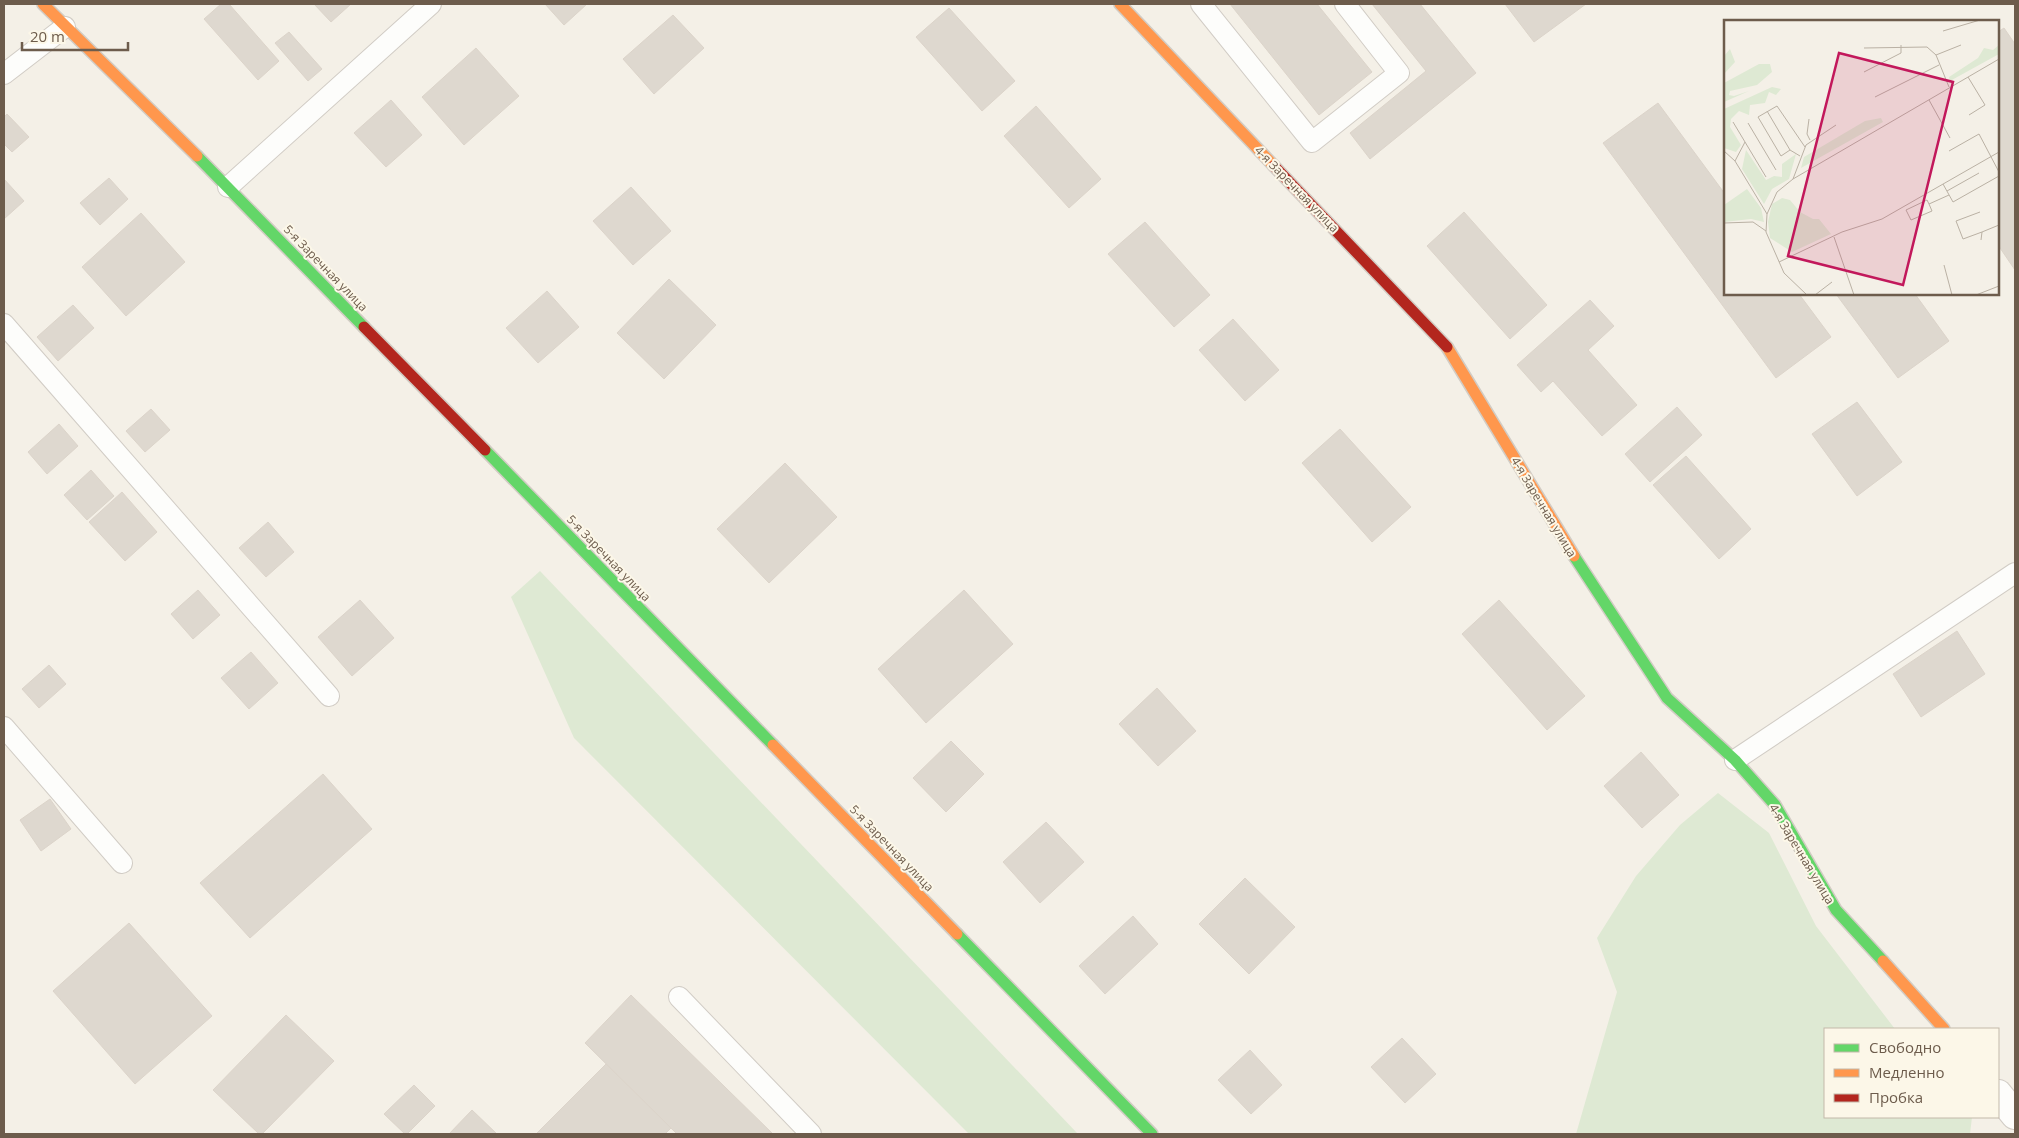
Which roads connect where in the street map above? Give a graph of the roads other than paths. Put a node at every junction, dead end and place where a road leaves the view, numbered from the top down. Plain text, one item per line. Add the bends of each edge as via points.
1 (43, 4) edge
2 (431, 4) edge
3 (1120, 4) edge
4 (1201, 4) edge
5 (1344, 4) edge
6 (65, 27) junction
7 (4, 74) edge
8 (228, 187) junction
9 (4, 324) edge
10 (2015, 573) edge
11 (329, 696) dead end
12 (4, 727) edge
13 (1734, 760) junction
14 (122, 863) dead end
15 (679, 996) dead end
16 (1943, 1028) edge
17 (1999, 1095) edge
18 (2015, 1115) edge
19 (811, 1134) edge
20 (1152, 1134) edge

1 - 6 street, 5-я Заречная улица
2 - 8 lane
3 - 13 street, 4-я Заречная улица via 1451,350 1580,566 1667,698
4 - 5 lane via 1312,142 1399,72
6 - 7 lane
6 - 8 street, 5-я Заречная улица
8 - 20 street, 5-я Заречная улица
9 - 11 lane
10 - 13 lane
12 - 14 lane
13 - 16 street, 4-я Заречная улица via 1775,805 1836,910
15 - 19 lane
17 - 18 street

